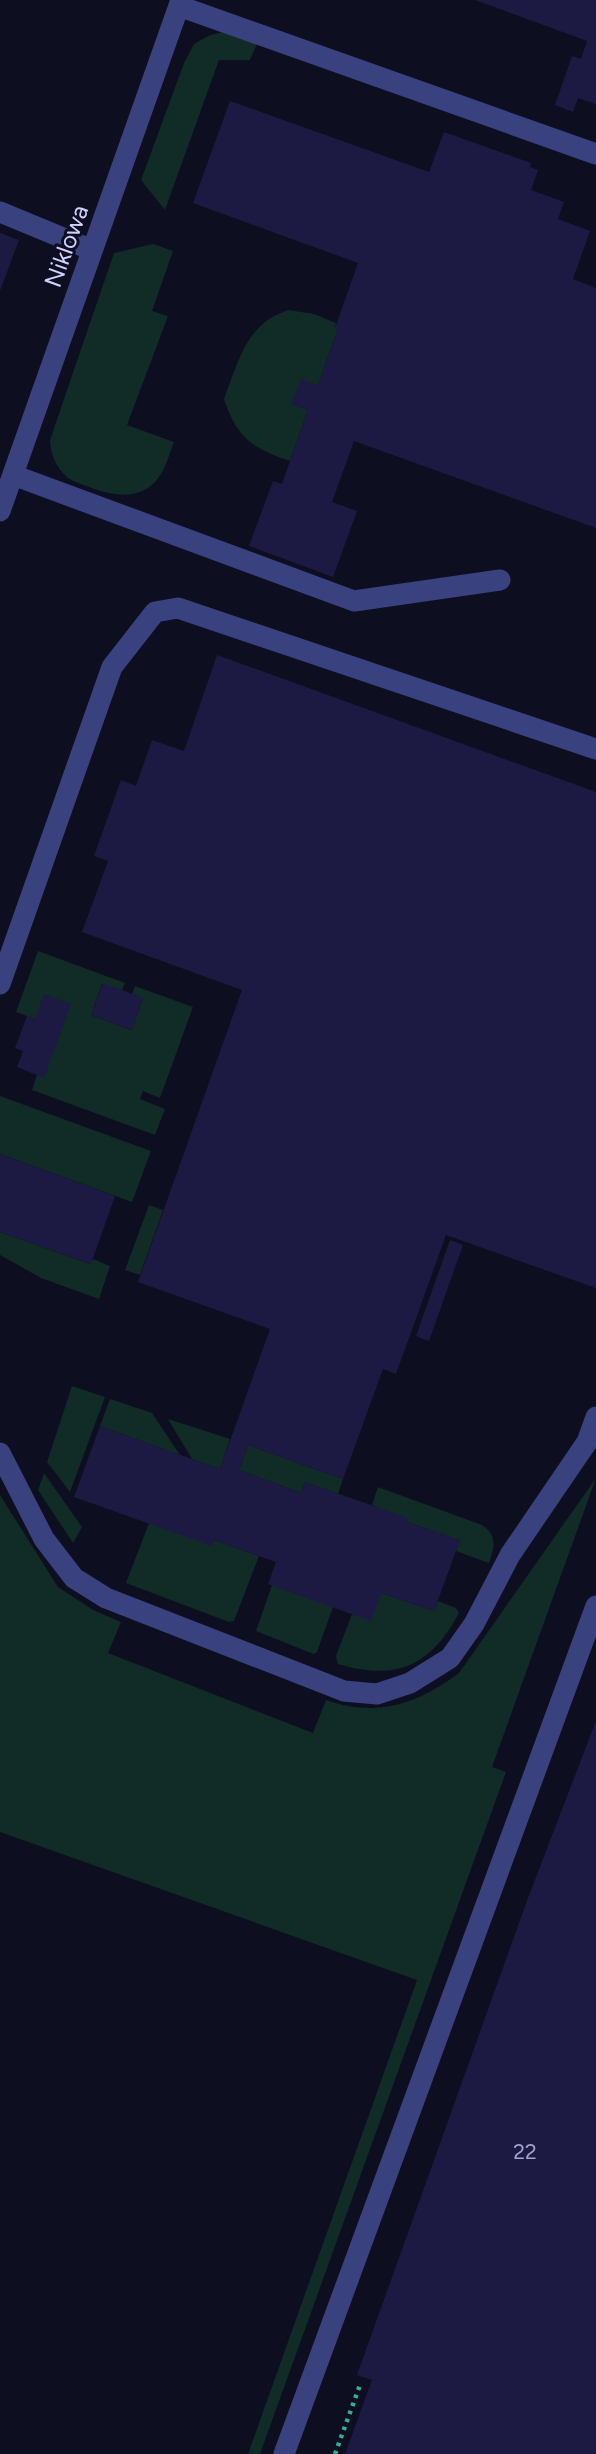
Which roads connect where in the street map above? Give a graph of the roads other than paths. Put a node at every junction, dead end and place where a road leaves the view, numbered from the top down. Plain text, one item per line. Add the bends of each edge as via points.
1 (180, 3) edge
2 (596, 154) edge
3 (0, 212) edge
4 (92, 250) junction
5 (13, 475) junction
6 (0, 511) edge
7 (500, 580) dead end
8 (596, 749) edge
9 (0, 984) edge
10 (596, 1418) edge
11 (0, 1453) edge
12 (596, 1606) edge
13 (284, 2454) edge

1 - 2 street
1 - 4 street, Niklowa
3 - 4 street
4 - 5 street, Niklowa
5 - 6 street, Niklowa
5 - 7 street via 354,601
8 - 9 street via 178,608 155,612 112,667
10 - 11 street via 587,1442 510,1555 474,1625 450,1658 410,1683 377,1694 344,1691 106,1598 74,1578 44,1539
12 - 13 street

